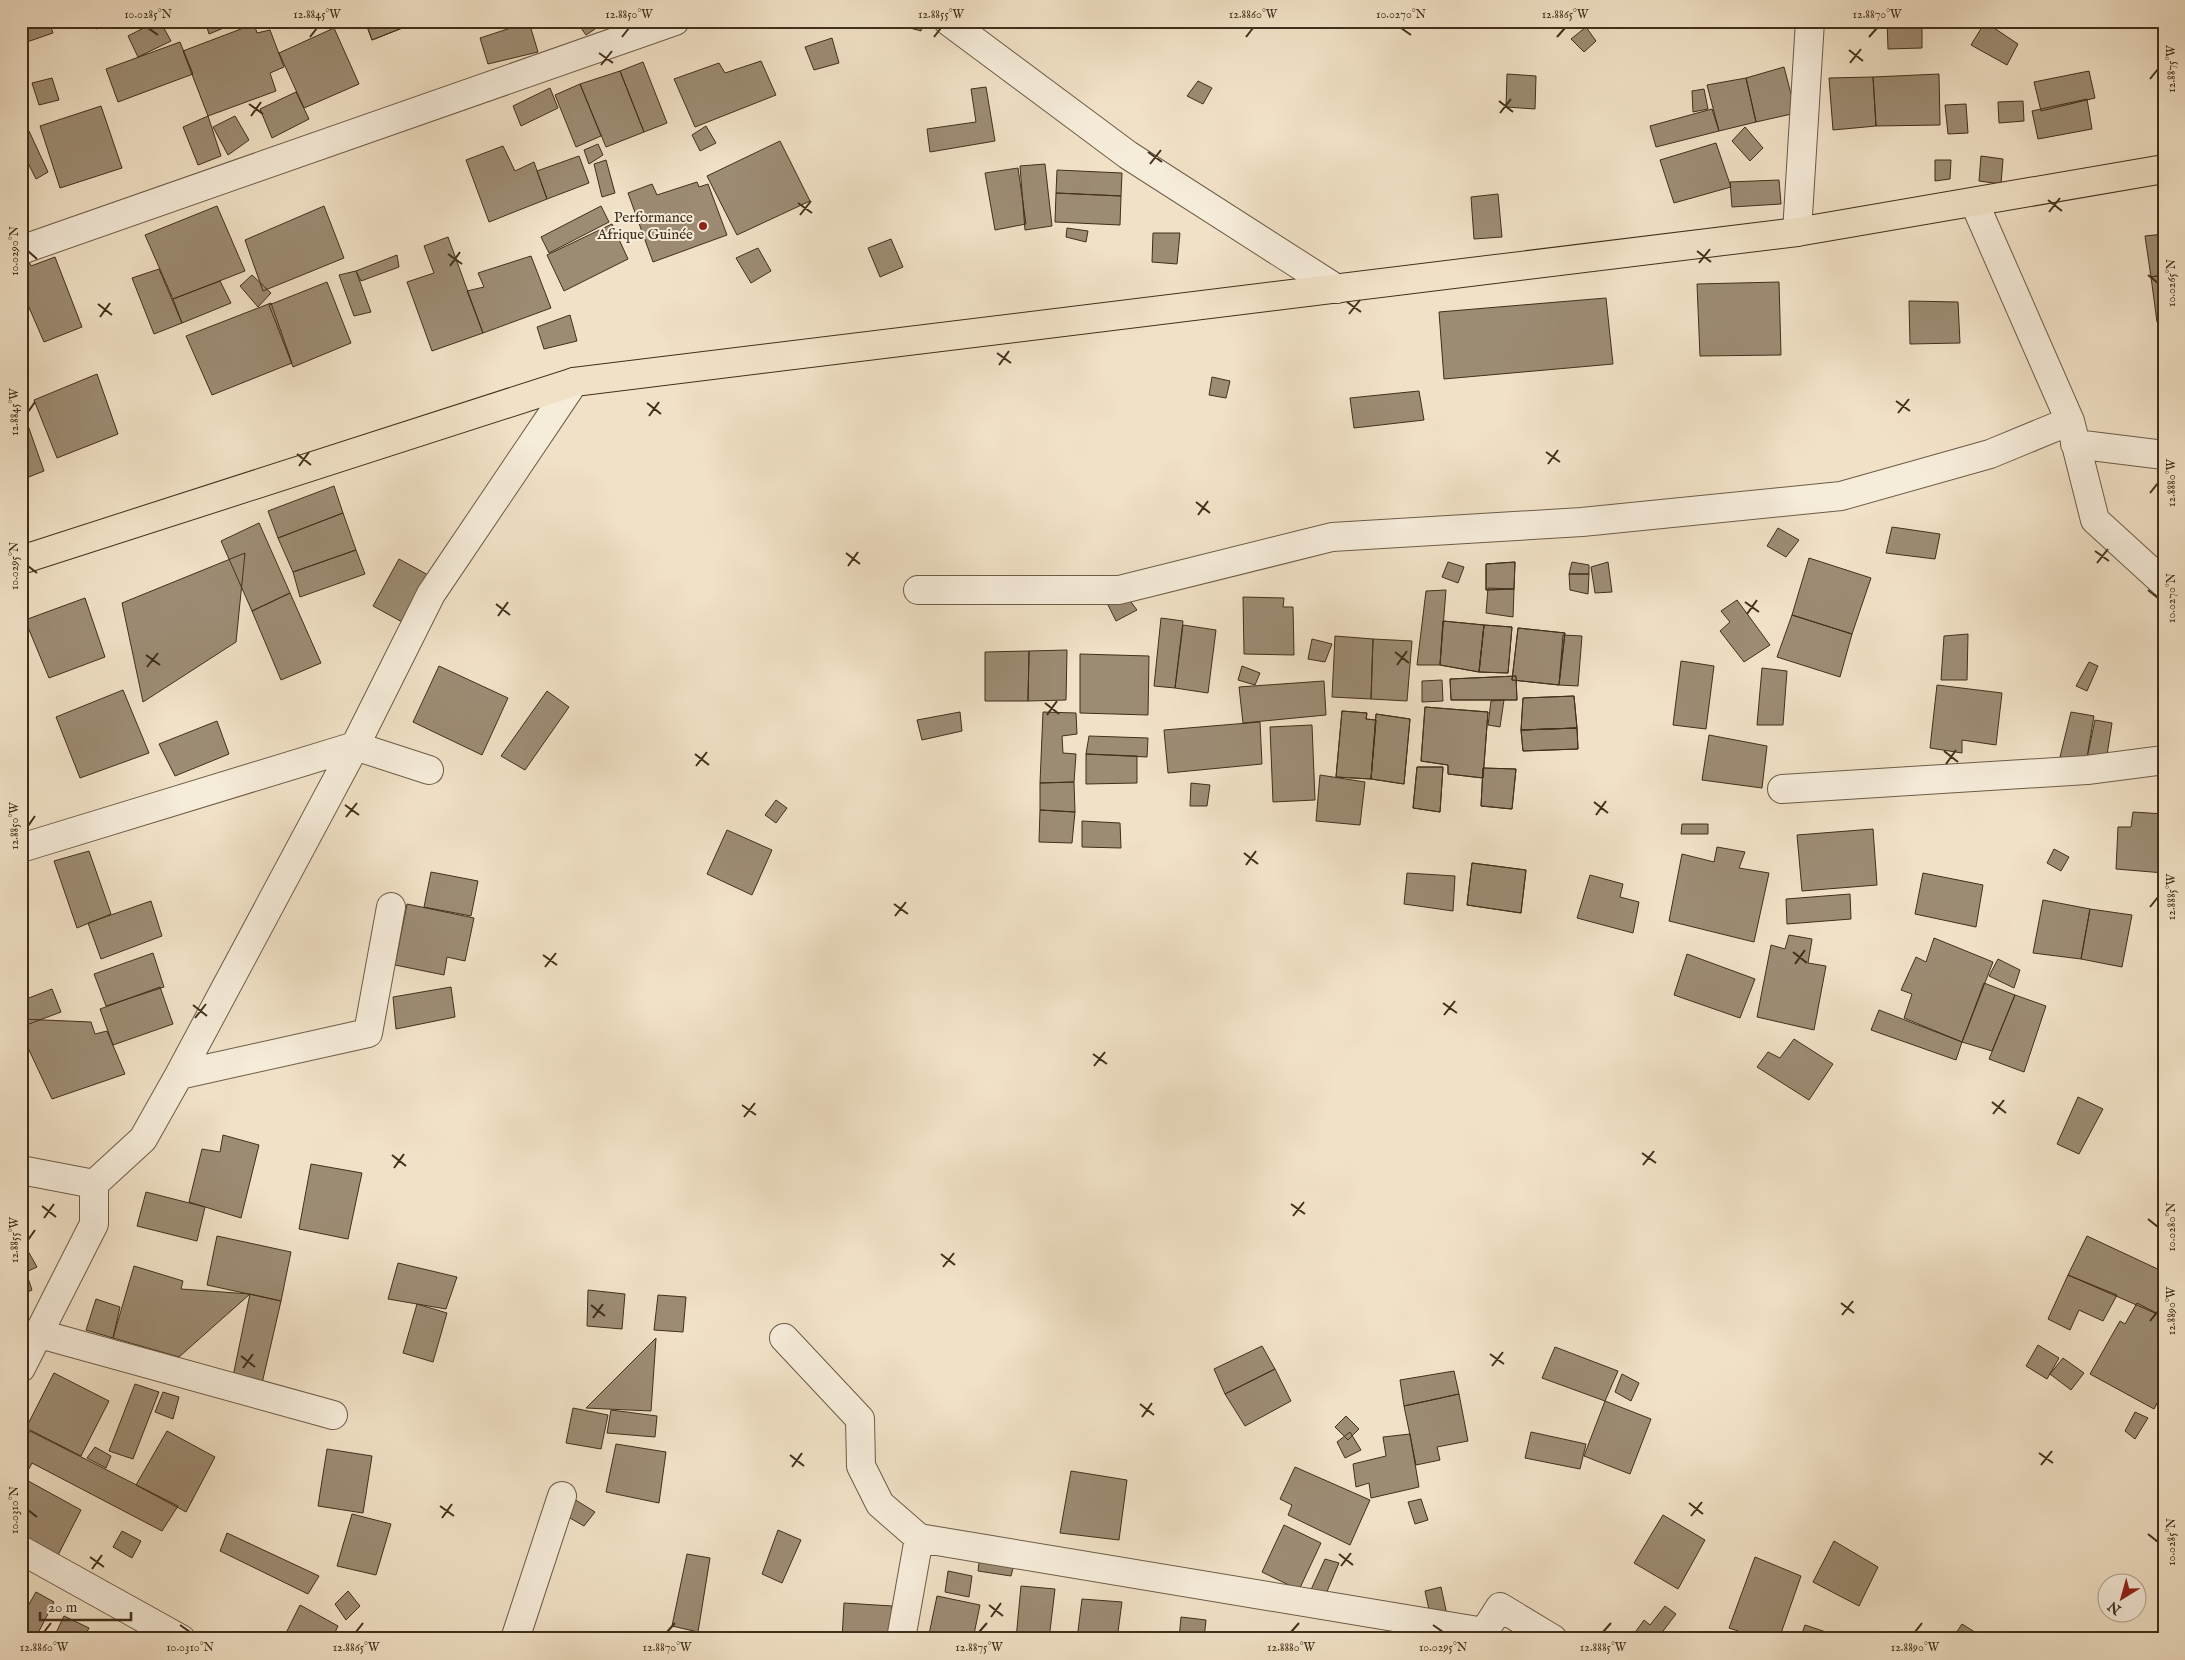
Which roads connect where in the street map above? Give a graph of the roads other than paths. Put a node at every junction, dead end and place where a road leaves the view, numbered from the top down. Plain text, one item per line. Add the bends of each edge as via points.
1 (674, 21) edge
2 (948, 21) edge
3 (1810, 21) edge
4 (2164, 169) edge
5 (1974, 202) junction
6 (1797, 232) junction
7 (21, 250) edge
8 (1337, 289) junction
9 (574, 382) junction
10 (2073, 432) junction
11 (2164, 455) edge
12 (21, 560) edge
13 (2164, 583) edge
14 (918, 590) dead end
15 (355, 746) junction
16 (2164, 760) edge
17 (429, 770) dead end
18 (1782, 789) dead end
19 (21, 848) edge
20 (391, 906) dead end
21 (179, 1075) junction
22 (21, 1170) edge
23 (94, 1184) junction
24 (40, 1334) junction
25 (784, 1338) dead end
26 (21, 1368) edge
27 (333, 1415) dead end
28 (562, 1496) dead end
29 (919, 1538) junction
30 (21, 1550) edge
31 (181, 1639) edge
32 (515, 1639) edge
33 (901, 1639) edge
34 (1553, 1639) edge

1 - 7 street
2 - 8 street via 1128,155
3 - 6 street
4 - 5 main road
5 - 6 main road
5 - 10 street
6 - 8 main road
8 - 9 main road
9 - 12 main road
9 - 15 street via 431,594
10 - 11 street
10 - 13 street via 2094,520
10 - 14 street via 1841,496 1582,522 1332,536 1119,590
15 - 17 street
15 - 19 street
15 - 21 street
16 - 18 street via 2087,770
20 - 21 street via 368,1033
21 - 23 street via 143,1138
22 - 23 street
23 - 24 street via 94,1224
24 - 26 street
24 - 27 street
25 - 29 street via 860,1419 861,1466 880,1504
28 - 32 street
29 - 33 street
29 - 34 street via 1484,1632 1500,1607
30 - 31 street

